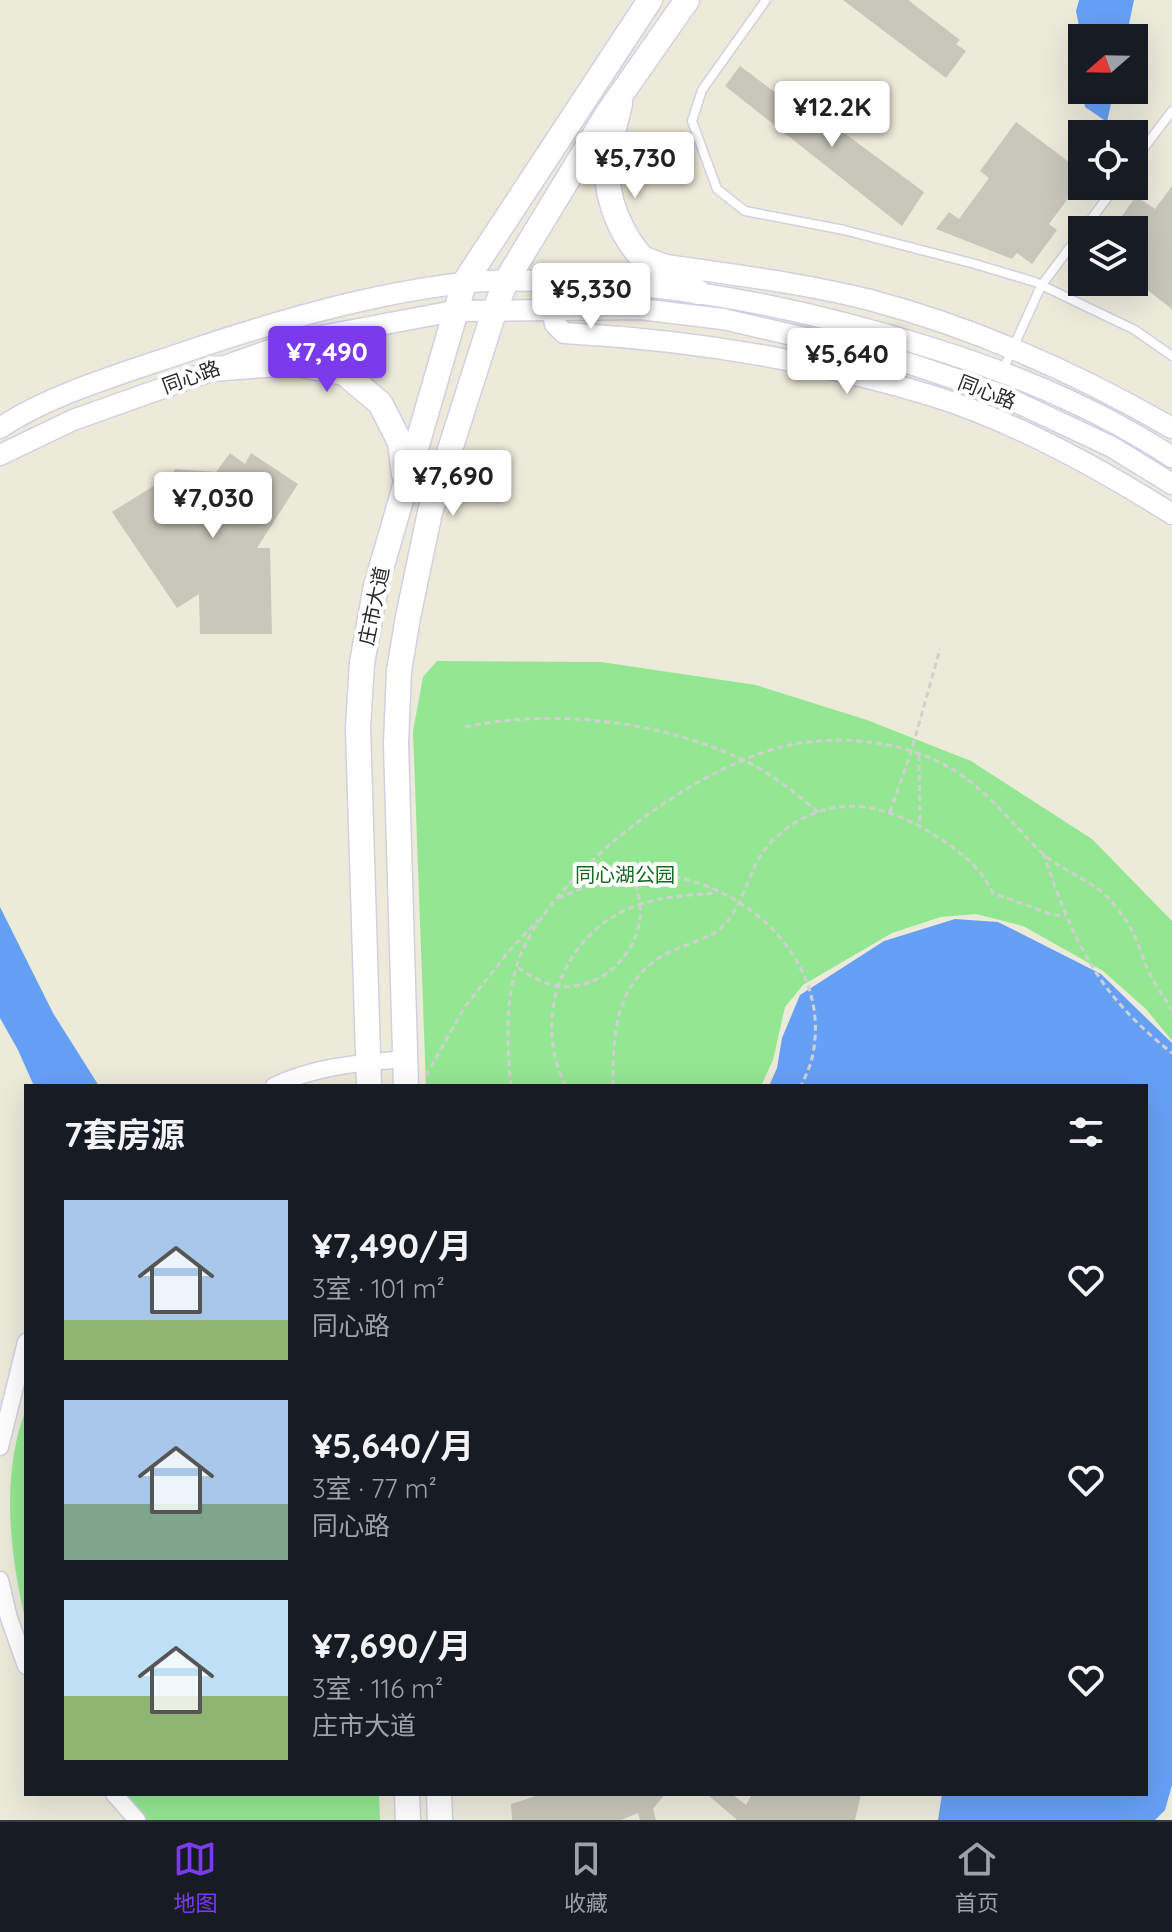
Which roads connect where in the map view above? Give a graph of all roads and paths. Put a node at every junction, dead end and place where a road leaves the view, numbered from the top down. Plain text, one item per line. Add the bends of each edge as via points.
1 (650, 0) edge
2 (687, 0) edge
3 (766, 0) edge
4 (622, 93) junction
5 (1172, 111) edge
6 (1148, 143) edge
7 (1105, 200) edge
8 (1093, 216) edge
9 (1068, 250) edge
10 (644, 257) junction
11 (506, 281) junction
12 (464, 283) junction
13 (1041, 286) junction
14 (698, 292) junction
15 (552, 310) junction
16 (454, 311) junction
17 (494, 312) junction
18 (1013, 349) junction
19 (1172, 356) edge
20 (211, 369) junction
21 (1003, 371) junction
22 (0, 428) edge
23 (1172, 428) edge
24 (0, 455) edge
25 (1172, 457) edge
26 (405, 483) junction
27 (1172, 484) edge
28 (1172, 514) edge
29 (940, 649) dead end
30 (465, 727) dead end
31 (911, 752) junction
32 (919, 755) junction
33 (744, 760) junction
34 (890, 812) junction
35 (819, 813) junction
36 (920, 827) junction
37 (1043, 853) junction
38 (634, 876) junction
39 (721, 893) junction
40 (556, 899) junction
41 (739, 903) junction
42 (640, 904) junction
43 (543, 915) junction
44 (1066, 916) junction
45 (518, 968) junction
46 (558, 986) junction
47 (1172, 1010) edge
48 (1172, 1053) edge
49 (405, 1059) junction
50 (368, 1074) edge
51 (278, 1084) edge
52 (406, 1084) edge
53 (420, 1084) edge
54 (511, 1084) edge
55 (564, 1084) edge
56 (613, 1084) edge
57 (802, 1084) edge
58 (24, 1350) edge
59 (0, 1447) edge
60 (0, 1580) edge
61 (24, 1660) edge
62 (116, 1796) edge
63 (407, 1796) edge
64 (439, 1796) edge
65 (137, 1820) edge
66 (408, 1820) edge
67 (440, 1820) edge

1 - 12 main road, 庄市大道
2 - 4 main road, 庄市大道
3 - 13 lane via 702,90 692,121 717,189 745,211 858,234
4 - 10 main road via 607,169 610,194 623,230
4 - 11 main road, 庄市大道
5 - 6 lane
7 - 8 lane
9 - 13 lane
10 - 14 main road via 663,275
10 - 18 street via 871,301
11 - 12 street, 同心路
11 - 14 street, 同心路
11 - 17 main road, 庄市大道
12 - 16 main road, 庄市大道
12 - 22 street, 同心路 via 284,319 122,373 19,415
13 - 18 lane
13 - 19 lane via 1135,330
14 - 21 street, 同心路 via 843,323
15 - 17 street, 同心路
15 - 27 street, 同心路 via 640,309 723,319 893,358 997,393 1112,447
15 - 28 street via 564,333 706,345 798,360 935,397 1040,439
16 - 17 street, 同心路
16 - 20 street, 同心路 via 295,341
16 - 26 main road, 庄市大道
17 - 49 main road, 庄市大道 via 430,512 399,671 396,743
18 - 21 lane
18 - 23 street
20 - 24 street, 同心路 via 73,420
20 - 26 main road via 292,363 344,373 380,403 400,442
21 - 25 street, 同心路 via 1132,431
26 - 50 main road, 庄市大道 via 376,586 362,663 358,728
29 - 31 path
30 - 33 path via 590,721 666,734
31 - 32 path
31 - 33 path via 843,740 802,742
31 - 34 path
32 - 36 path
32 - 37 path via 981,788
33 - 35 path
33 - 40 path via 646,815
34 - 35 path via 848,805
34 - 36 path
35 - 41 path via 771,842 754,865
36 - 44 path via 965,855 993,893
37 - 44 path
37 - 47 path via 1100,890 1129,925
38 - 39 path via 691,880
38 - 40 path
38 - 42 path
39 - 41 path
39 - 42 path
40 - 43 path
41 - 56 path via 724,926 662,955 625,995 613,1039
41 - 57 path via 763,918 803,972 816,1032
42 - 46 path via 588,934
42 - 46 path via 633,943 622,961 603,976
43 - 45 path
43 - 53 path via 464,1008
44 - 48 path via 1104,987
45 - 46 path
45 - 54 path via 508,1008
46 - 55 path via 551,1016
49 - 50 street
49 - 52 main road, 庄市大道
50 - 51 street via 300,1073
58 - 59 street
60 - 61 street
62 - 65 street
63 - 66 main road
64 - 67 main road

